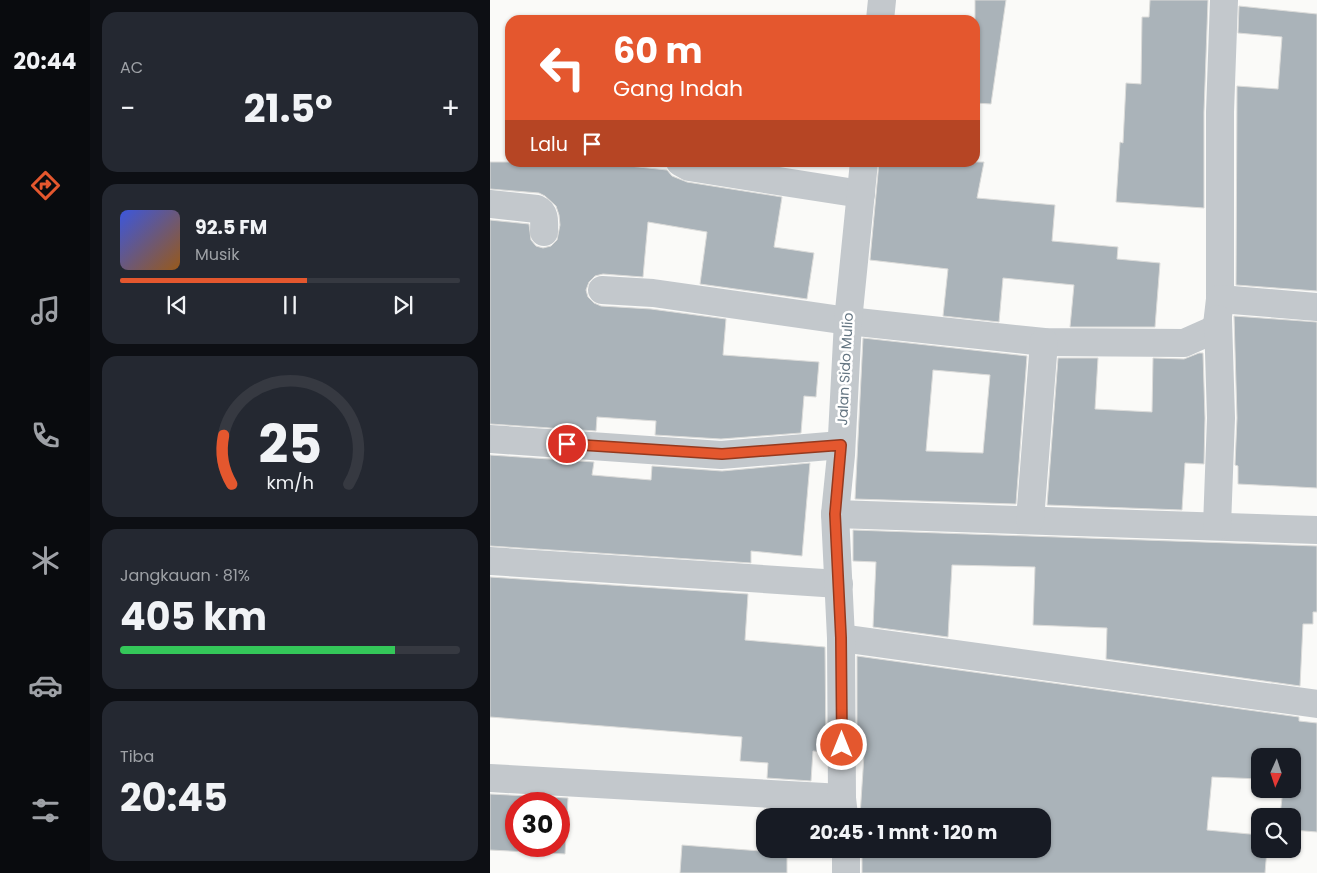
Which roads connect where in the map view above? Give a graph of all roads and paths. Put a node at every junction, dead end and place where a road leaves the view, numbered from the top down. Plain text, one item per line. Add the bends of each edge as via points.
1 (882, 0) edge
2 (1224, 0) edge
3 (880, 15) edge
4 (688, 167) edge
5 (864, 167) edge
6 (861, 194) junction
7 (490, 204) edge
8 (544, 232) dead end
9 (602, 290) dead end
10 (1317, 307) edge
11 (1219, 309) junction
12 (848, 321) junction
13 (1044, 342) junction
14 (490, 439) edge
15 (841, 445) junction
16 (835, 514) junction
17 (1030, 520) junction
18 (1217, 526) junction
19 (1317, 530) edge
20 (490, 560) edge
21 (839, 584) junction
22 (841, 638) junction
23 (1317, 704) edge
24 (490, 778) edge
25 (843, 807) edge
26 (846, 858) edge
27 (846, 873) edge

1 - 3 street
2 - 11 street
4 - 6 street
5 - 6 street, Jalan Sido Mulio
6 - 12 street, Jalan Sido Mulio
7 - 8 street via 541,211
9 - 12 street via 653,293
10 - 11 street
11 - 13 street via 1217,325 1211,332 1184,343
11 - 18 street via 1221,418
12 - 13 street
12 - 15 street, Jalan Sido Mulio
13 - 17 street
14 - 15 street via 722,454
15 - 16 street, Jalan Sido Mulio
16 - 17 street
16 - 21 street, Jalan Sido Mulio
17 - 18 street
18 - 19 street
20 - 21 street
21 - 22 street, Jalan Sido Mulio
22 - 23 street
22 - 25 street, Jalan Sido Mulio
24 - 25 street
26 - 27 street

